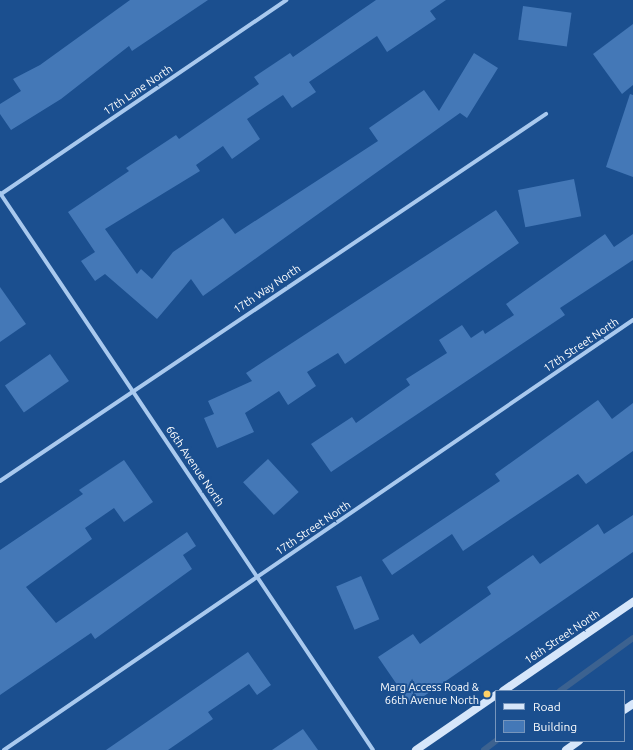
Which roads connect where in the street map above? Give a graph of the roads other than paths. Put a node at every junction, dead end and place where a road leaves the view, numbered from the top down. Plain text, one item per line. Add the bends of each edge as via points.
1 (286, 0) edge
2 (546, 114) dead end
3 (0, 194) edge
4 (633, 320) edge
5 (133, 390) junction
6 (0, 481) edge
7 (258, 576) junction
8 (633, 602) edge
9 (503, 690) edge
10 (495, 697) edge
11 (578, 742) edge
12 (4, 750) edge
13 (373, 750) edge
14 (416, 750) edge
15 (566, 750) edge

1 - 3 street, 17th Lane North
2 - 5 street, 17th Way North
3 - 5 street, 66th Avenue North
4 - 7 street, 17th Street North
5 - 6 street, 17th Way North
5 - 7 street, 66th Avenue North
7 - 12 street, 17th Street North
7 - 13 street, 66th Avenue North
8 - 9 street, 16th Street North
10 - 14 street
11 - 15 street

